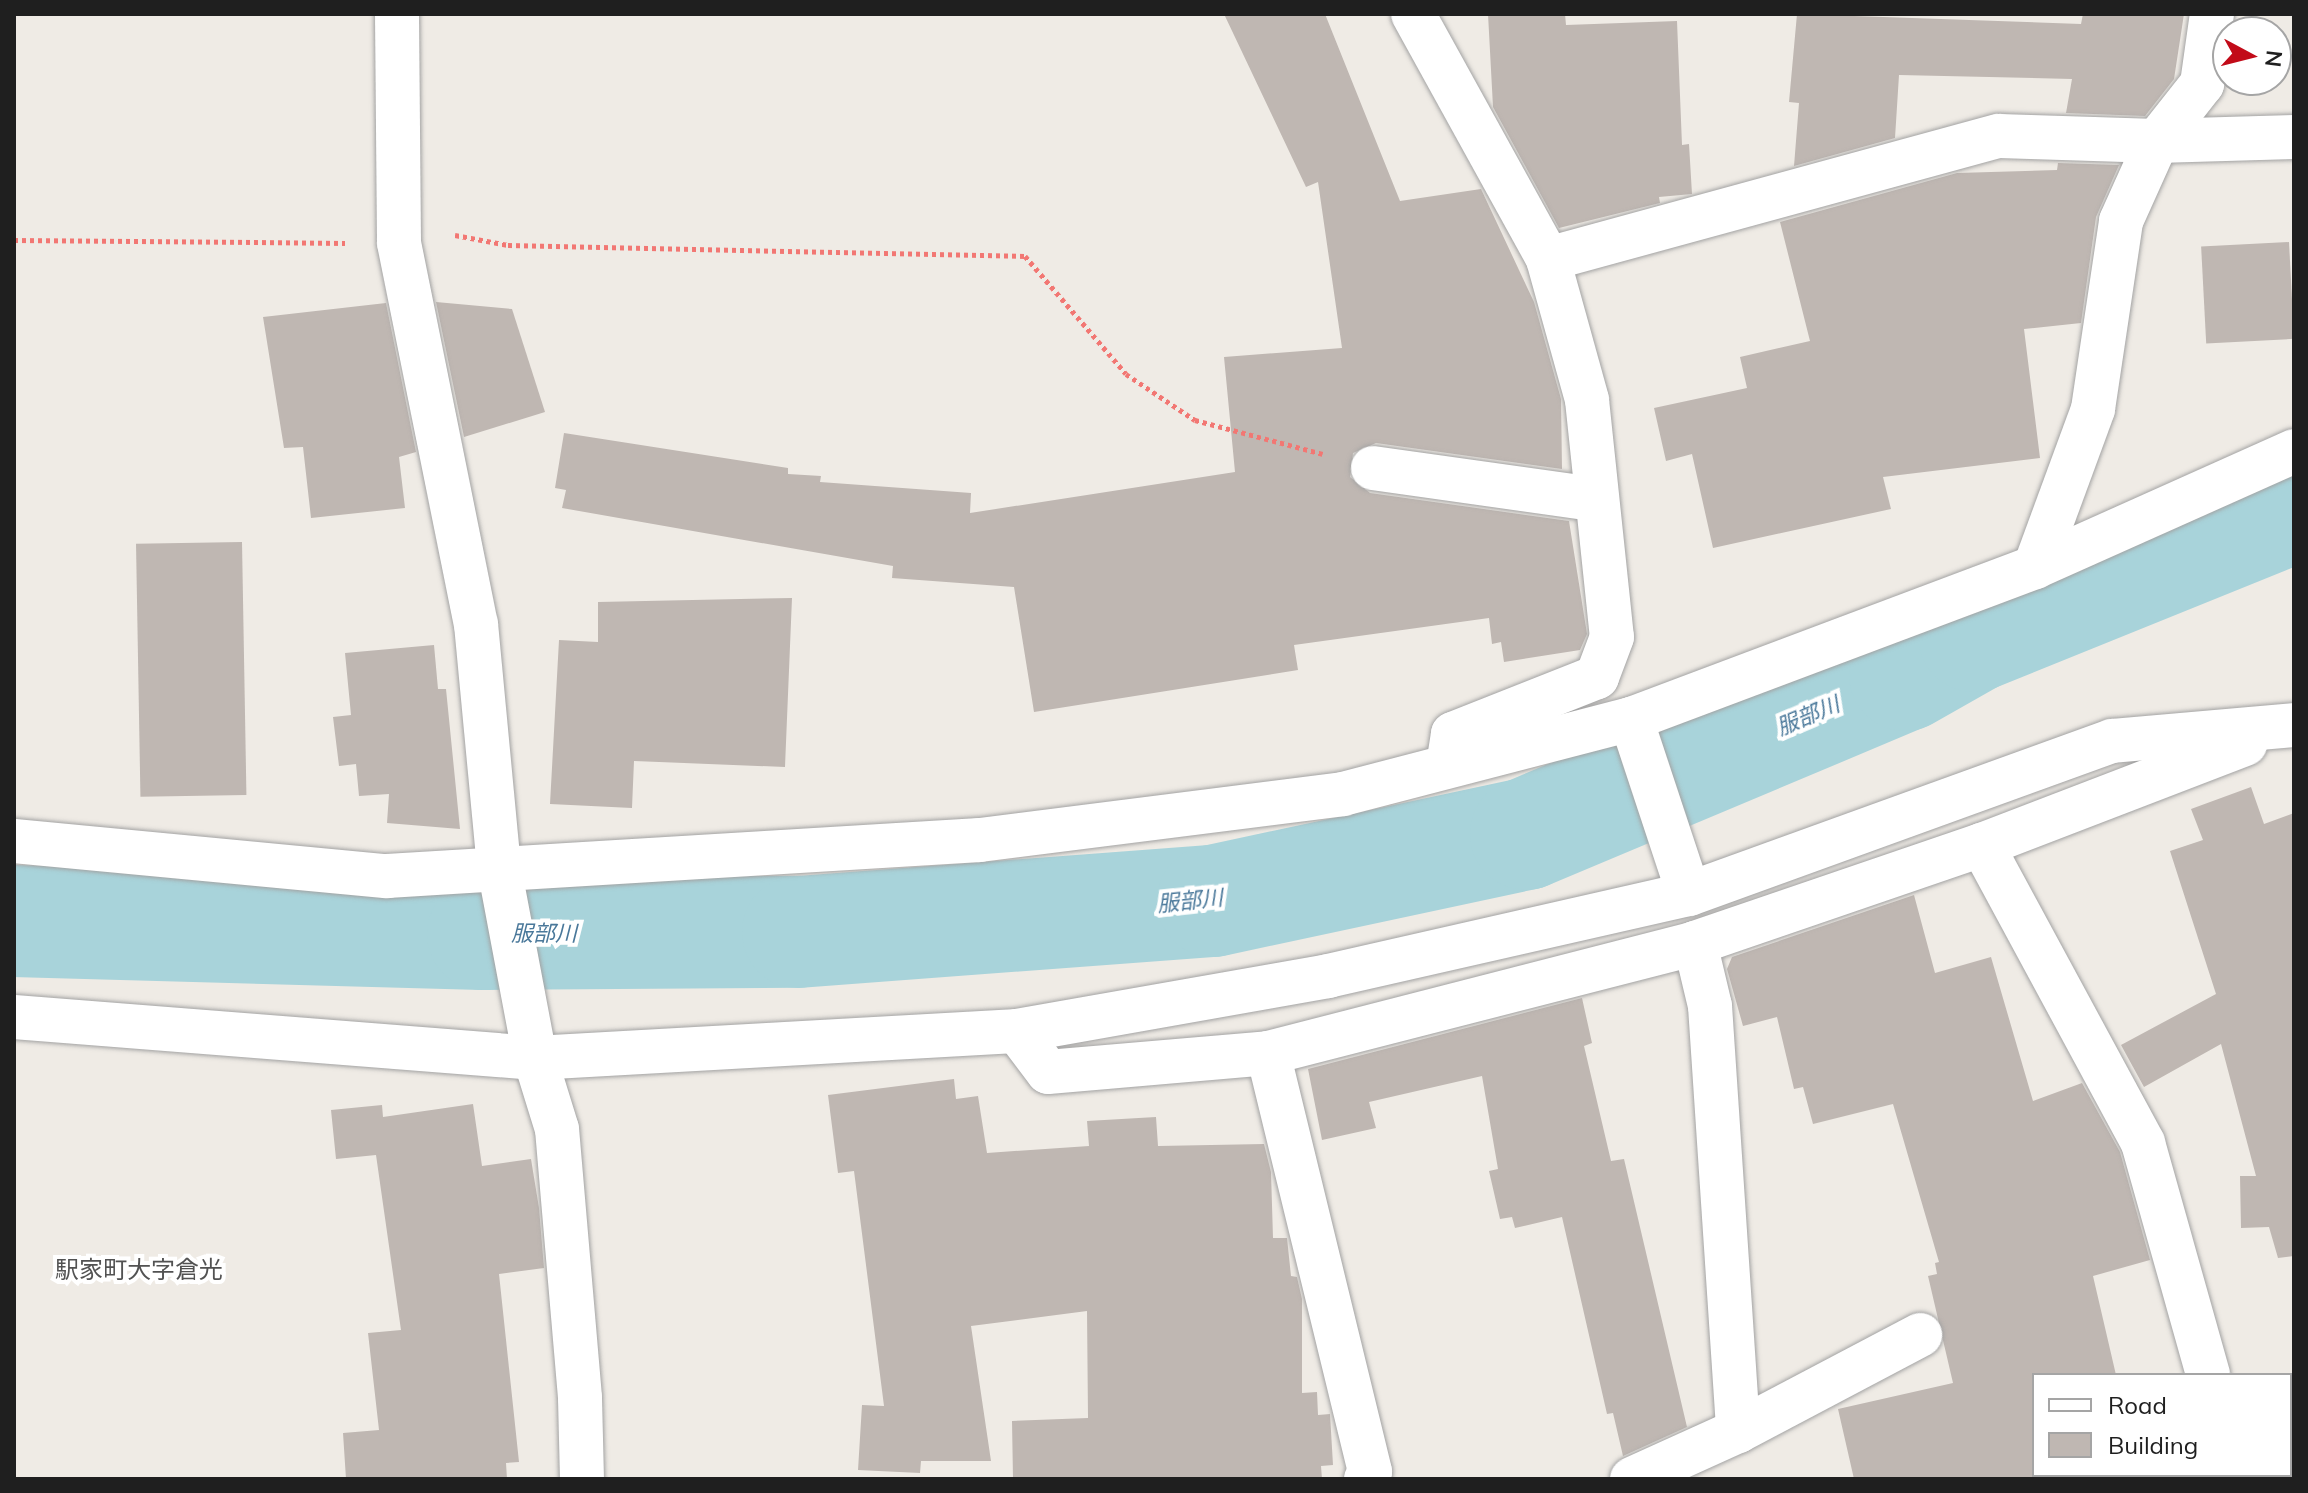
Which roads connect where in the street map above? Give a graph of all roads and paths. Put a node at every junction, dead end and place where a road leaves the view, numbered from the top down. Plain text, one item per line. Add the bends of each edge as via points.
1 (397, 14) edge
2 (1413, 14) edge
3 (2212, 14) edge
4 (2294, 137) edge
5 (2157, 141) junction
6 (14, 240) edge
7 (399, 243) junction
8 (1548, 259) junction
9 (2294, 451) edge
10 (1373, 468) joint
11 (1594, 499) junction
12 (2035, 567) junction
13 (1631, 719) junction
14 (2294, 726) edge
15 (1448, 766) junction
16 (14, 841) edge
17 (1982, 845) junction
18 (502, 881) junction
19 (1688, 890) junction
20 (1695, 943) junction
21 (14, 1017) edge
22 (1017, 1031) junction
23 (1268, 1053) junction
24 (535, 1058) junction
25 (1920, 1335) dead end
26 (2207, 1373) edge
27 (1738, 1431) junction
28 (1375, 1477) edge
29 (582, 1479) edge
30 (1632, 1479) edge

1 - 7 street
2 - 8 street
3 - 5 street via 2202,84
4 - 5 street
5 - 8 street via 1999,136
5 - 12 street via 2121,221 2093,409
6 - 7 path
7 - 10 path via 426,229 508,245 1025,256 1126,374 1195,420
7 - 18 street via 476,624
8 - 11 street via 1587,400
9 - 12 street
10 - 11 street
11 - 15 street via 1612,637 1597,677 1453,734
12 - 13 street
13 - 15 street
13 - 19 street
14 - 17 street
14 - 19 street via 2112,741
15 - 18 street via 1343,794 980,840
16 - 18 street via 387,876
17 - 20 street
17 - 26 street via 2143,1143
18 - 24 street
19 - 22 street via 1328,976
20 - 23 street
20 - 27 street via 1710,1006
21 - 24 street
22 - 23 street via 1048,1072
22 - 24 street
23 - 28 street
24 - 29 street via 557,1129
25 - 27 street
27 - 30 street

